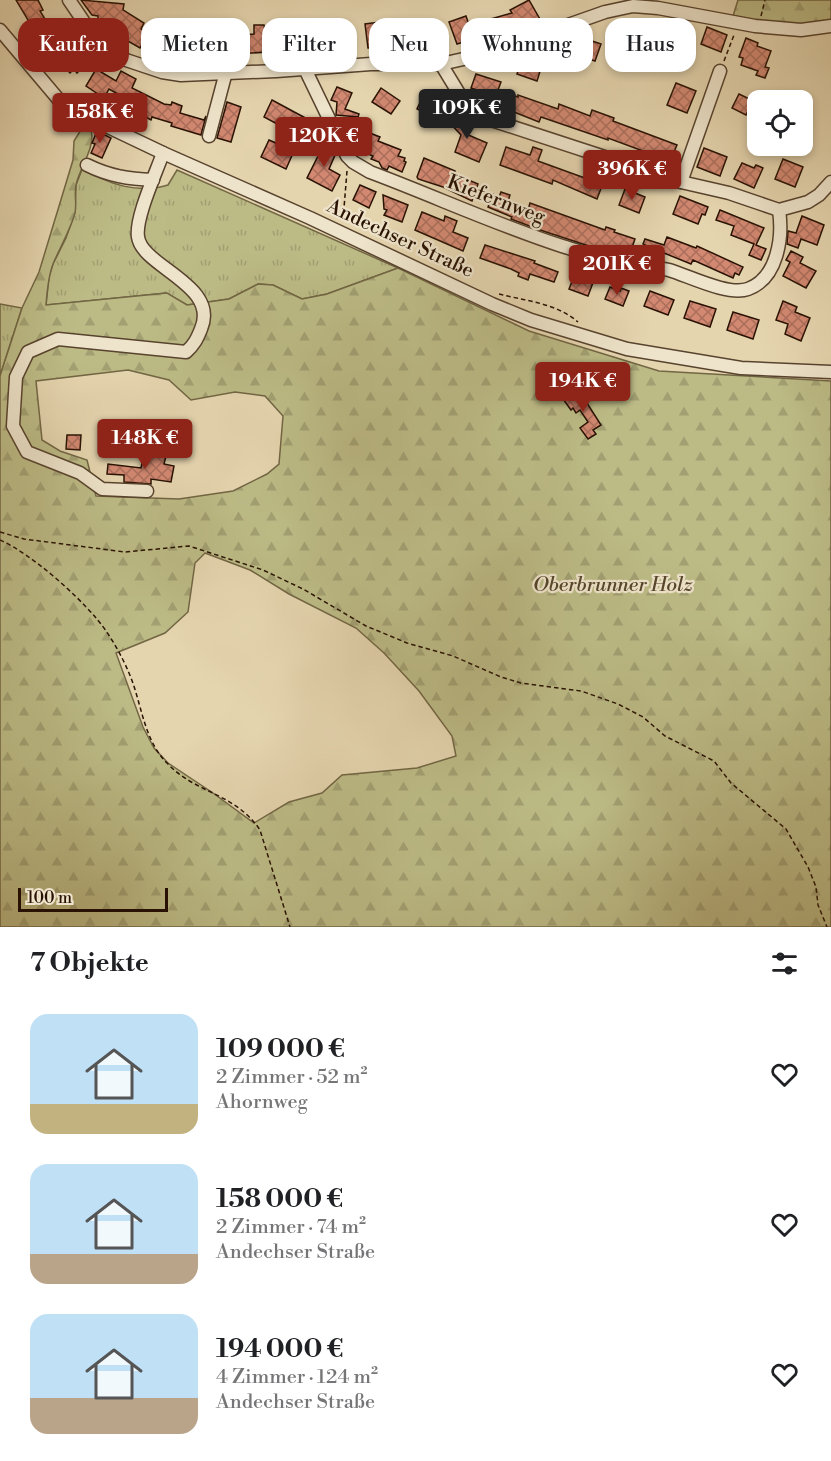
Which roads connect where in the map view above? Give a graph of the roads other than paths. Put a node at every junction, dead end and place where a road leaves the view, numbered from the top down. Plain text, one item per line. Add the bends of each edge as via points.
1 (69, 0) edge
2 (634, 3) edge
3 (831, 26) edge
4 (0, 30) edge
5 (449, 61) edge
6 (141, 65) edge
7 (720, 71) road end
8 (162, 72) edge
9 (226, 72) joint
10 (306, 72) edge
11 (446, 72) edge
12 (209, 136) dead end
13 (163, 153) junction
14 (87, 165) dead end
15 (153, 180) junction
16 (681, 182) junction
17 (831, 182) edge
18 (779, 210) junction
19 (831, 372) edge
20 (147, 491) dead end

1 - 6 street via 88,28 109,48
2 - 3 street via 758,26 801,30
2 - 5 street via 486,54
4 - 13 street, Andechser Straße via 59,100 105,127
7 - 16 street
8 - 9 street
9 - 12 street
10 - 18 street, Kiefernweg via 353,162 560,245 623,264 663,269 734,290 750,288 770,270 778,245
11 - 16 street via 466,105 479,116
13 - 15 street
13 - 19 street, Andechser Straße via 531,320 627,349 672,358 741,368
14 - 15 street via 105,174
15 - 20 street via 137,236 144,249 200,300 204,324 194,345 186,352 58,339 28,352 16,377 13,426 27,452 80,473 102,489
16 - 18 street
17 - 18 street via 808,202

